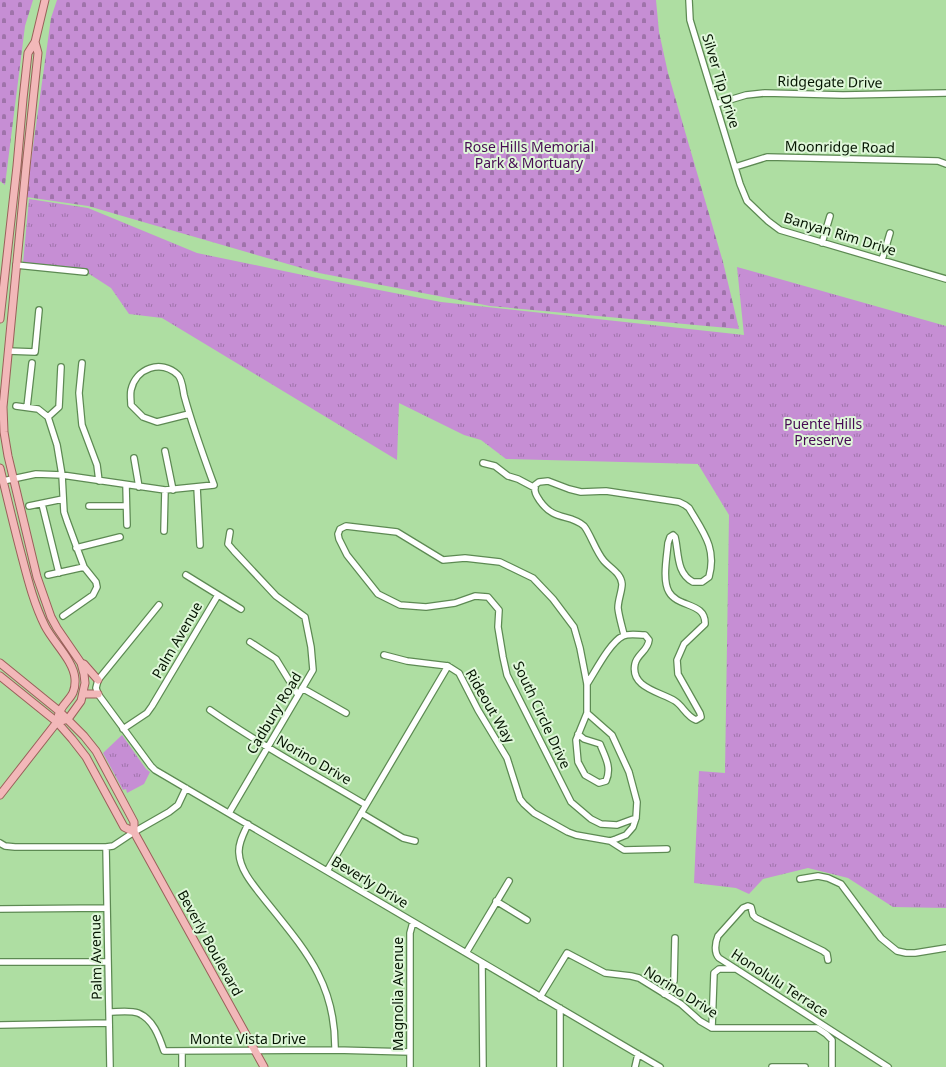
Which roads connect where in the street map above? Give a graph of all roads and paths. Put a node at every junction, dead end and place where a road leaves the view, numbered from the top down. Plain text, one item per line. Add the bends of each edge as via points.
1 (45, 0) edge
2 (689, 0) edge
3 (35, 42) junction
4 (946, 93) edge
5 (716, 104) junction
6 (946, 164) edge
7 (735, 168) junction
8 (830, 216) dead end
9 (890, 233) dead end
10 (822, 243) junction
11 (882, 260) junction
12 (16, 265) junction
13 (85, 272) dead end
14 (946, 279) edge
15 (1, 296) edge
16 (13, 298) junction
17 (38, 310) dead end
18 (0, 319) edge
19 (8, 351) junction
20 (32, 363) dead end
21 (82, 363) dead end
22 (61, 367) dead end
23 (16, 406) dead end
24 (27, 407) junction
25 (189, 414) junction
26 (48, 417) junction
27 (165, 451) dead end
28 (134, 458) dead end
29 (483, 463) dead end
30 (0, 468) edge
31 (62, 475) junction
32 (13, 479) junction
33 (3, 481) junction
34 (99, 481) junction
35 (126, 485) junction
36 (138, 487) junction
37 (197, 487) junction
38 (535, 488) junction
39 (165, 490) junction
40 (173, 490) junction
41 (63, 499) junction
42 (42, 504) junction
43 (29, 506) dead end
44 (89, 506) dead end
45 (126, 506) junction
46 (127, 525) dead end
47 (164, 531) dead end
48 (230, 532) dead end
49 (120, 537) dead end
50 (200, 545) dead end
51 (76, 548) junction
52 (84, 567) junction
53 (59, 573) junction
54 (48, 575) dead end
55 (186, 575) dead end
56 (218, 595) junction
57 (159, 605) dead end
58 (241, 609) dead end
59 (63, 616) dead end
60 (57, 628) junction
61 (49, 633) junction
62 (624, 635) junction
63 (250, 642) dead end
64 (384, 655) dead end
65 (0, 662) edge
66 (81, 663) junction
67 (448, 666) junction
68 (0, 676) edge
69 (98, 680) junction
70 (587, 684) junction
71 (302, 688) junction
72 (97, 691) junction
73 (83, 694) junction
74 (298, 694) junction
75 (210, 710) dead end
76 (59, 711) junction
77 (346, 713) dead end
78 (587, 713) junction
79 (68, 719) junction
80 (57, 722) junction
81 (123, 729) junction
82 (578, 734) junction
83 (268, 747) junction
84 (186, 788) junction
85 (0, 794) edge
86 (366, 805) junction
87 (229, 813) junction
88 (361, 813) junction
89 (636, 818) junction
90 (248, 824) junction
91 (134, 832) junction
92 (610, 840) junction
93 (415, 841) dead end
94 (0, 843) edge
95 (106, 847) junction
96 (667, 849) dead end
97 (327, 871) junction
98 (800, 879) dead end
99 (509, 881) dead end
100 (496, 901) junction
101 (107, 908) junction
102 (0, 909) edge
103 (527, 920) dead end
104 (413, 922) junction
105 (675, 938) dead end
106 (946, 948) edge
107 (466, 953) junction
108 (828, 960) dead end
109 (0, 962) edge
110 (108, 962) junction
111 (482, 962) junction
112 (736, 969) junction
113 (664, 994) junction
114 (540, 997) junction
115 (560, 1008) junction
116 (109, 1012) junction
117 (109, 1023) junction
118 (0, 1025) edge
119 (712, 1028) junction
120 (255, 1050) junction
121 (335, 1050) junction
122 (182, 1051) junction
123 (410, 1052) junction
124 (638, 1054) junction
125 (110, 1067) edge
126 (182, 1067) edge
127 (264, 1067) edge
128 (410, 1067) edge
129 (483, 1067) edge
130 (560, 1067) edge
131 (635, 1067) edge
132 (660, 1067) edge
133 (772, 1067) edge
134 (805, 1067) edge
135 (832, 1067) edge
136 (888, 1067) edge

1 - 3 main road
2 - 5 street, Silver Tip Drive via 690,20
3 - 12 main road via 38,53
3 - 15 main road via 27,60
4 - 5 street, Ridgegate Drive via 765,93 746,95
5 - 7 street, Silver Tip Drive
6 - 7 street, Moonridge Road via 938,161 767,157
7 - 10 street, Banyan Rim Drive via 747,201 768,221 780,230
8 - 10 street
9 - 11 street
10 - 11 street, Banyan Rim Drive
11 - 14 street, Banyan Rim Drive
12 - 13 street
12 - 16 main road
15 - 16 street
15 - 18 main road
16 - 19 main road
17 - 19 street via 35,352
19 - 32 main road via 3,407
20 - 24 street
21 - 34 street via 79,393 82,425 97,466
22 - 26 street via 58,407
23 - 24 street
24 - 26 street via 38,409
25 - 25 street via 157,422 143,417 131,405 130,391 134,380 154,366 168,368 180,376
25 - 37 street via 214,485
26 - 31 street via 57,445
27 - 40 street
28 - 36 street
29 - 38 street via 495,466 508,476
30 - 33 main road
31 - 32 street via 36,474
31 - 34 street
31 - 41 street
32 - 33 street
32 - 60 main road via 36,577
33 - 61 main road via 31,590
34 - 35 street
35 - 36 street
35 - 45 street
36 - 39 street
37 - 40 street
37 - 50 street
38 - 62 street via 536,495 548,511 576,521 585,528 603,560 620,578 622,586 618,609
38 - 62 street via 539,482 548,481 581,492 606,491 679,502 689,508 708,541 712,564 709,577 702,582 693,582 684,575 679,566 673,535 668,543 666,584 673,597 704,613 705,624 684,644 677,660 678,674 700,713 699,719 691,718 673,700 643,686 638,681 635,665 638,657 648,646 648,640 645,636
39 - 40 street
39 - 47 street
41 - 42 street
41 - 51 street
42 - 43 street
42 - 53 street
44 - 45 street
45 - 46 street
48 - 71 street, Cadbury Road via 228,544 276,596 305,617 313,670
49 - 51 street
51 - 52 street
52 - 53 street
52 - 59 street via 96,582 96,591 93,596
53 - 54 street
55 - 56 street
56 - 58 street
56 - 81 street, Palm Avenue via 152,706 147,713
57 - 69 street
60 - 61 main road
60 - 66 main road
61 - 76 main road via 68,661 75,679 71,696
62 - 70 street via 609,649
63 - 74 street via 276,659
64 - 67 street via 407,661
65 - 76 main road, Beverly Boulevard
66 - 69 main road
66 - 73 main road via 85,683
67 - 86 street, Rideout Way
67 - 92 street, Rideout Way via 462,676 478,710 507,758 520,799 524,804 534,813 568,832
68 - 80 main road, Beverly Boulevard
69 - 72 street
70 - 78 street
70 - 89 street, South Circle Drive via 574,627 553,598 533,578 500,562 465,558 443,560 397,532 346,526 340,529 339,539 347,555 378,594 400,605 426,608 455,603 475,596 488,597 499,610 498,628 507,674 571,802 601,824 617,825
71 - 74 street, Cadbury Road
71 - 77 street
72 - 73 main road
72 - 81 street, Beverly Drive
73 - 79 main road
74 - 83 street, Cadbury Road
75 - 83 street, Norino Drive
76 - 79 main road, Beverly Boulevard
76 - 80 main road
78 - 82 street
78 - 89 street via 612,735 629,772 637,802
79 - 80 main road
79 - 91 main road, Beverly Boulevard via 96,751 134,822
80 - 85 main road
80 - 91 main road, Beverly Boulevard via 86,757 124,827
81 - 84 street, Beverly Drive via 150,766
82 - 82 street via 578,762 585,774 599,783 606,781 608,762 600,744 584,739
83 - 86 street, Norino Drive
83 - 87 street, Cadbury Road
84 - 87 street, Beverly Drive
84 - 91 street via 178,805
86 - 88 street, Rideout Way
87 - 90 street, Beverly Drive
88 - 93 street via 403,838
88 - 97 street, Rideout Way
89 - 92 street via 630,832 621,838
90 - 97 street, Beverly Drive
90 - 121 street via 240,842 239,852 243,868 318,971 333,1015
91 - 95 street via 113,846
91 - 120 main road, Beverly Boulevard
92 - 96 street via 624,850
94 - 95 street via 15,847
95 - 101 street, Palm Avenue
97 - 104 street, Beverly Drive
98 - 106 street via 818,876 840,884 881,938 898,951 915,953
99 - 100 street
100 - 103 street
100 - 107 street
101 - 102 street
101 - 110 street, Palm Avenue
104 - 107 street, Beverly Drive
104 - 123 street, Magnolia Avenue via 410,933
105 - 113 street via 674,981
107 - 111 street, Beverly Drive
108 - 112 street, Honolulu Terrace via 823,950 756,918 751,907 746,906 716,939 717,955
109 - 110 street
110 - 116 street, Palm Avenue
111 - 114 street, Beverly Drive
111 - 129 street
112 - 119 street via 720,968 714,972
112 - 136 street, Honolulu Terrace
113 - 114 street, Norino Drive via 635,977 605,973 567,953
113 - 119 street, Norino Drive
114 - 115 street, Beverly Drive
115 - 124 street, Beverly Drive
115 - 130 street
116 - 117 street, Palm Avenue
116 - 122 street, Monte Vista Drive via 136,1012 149,1020 164,1051
117 - 118 street
117 - 125 street, Palm Avenue
119 - 135 street, Norino Drive via 817,1028 832,1040
120 - 121 street, Monte Vista Drive
120 - 122 street, Monte Vista Drive
120 - 127 main road, Beverly Boulevard
121 - 123 street, Monte Vista Drive
122 - 126 street
123 - 128 street, Magnolia Avenue
124 - 131 street
124 - 132 street, Beverly Drive
133 - 134 street

